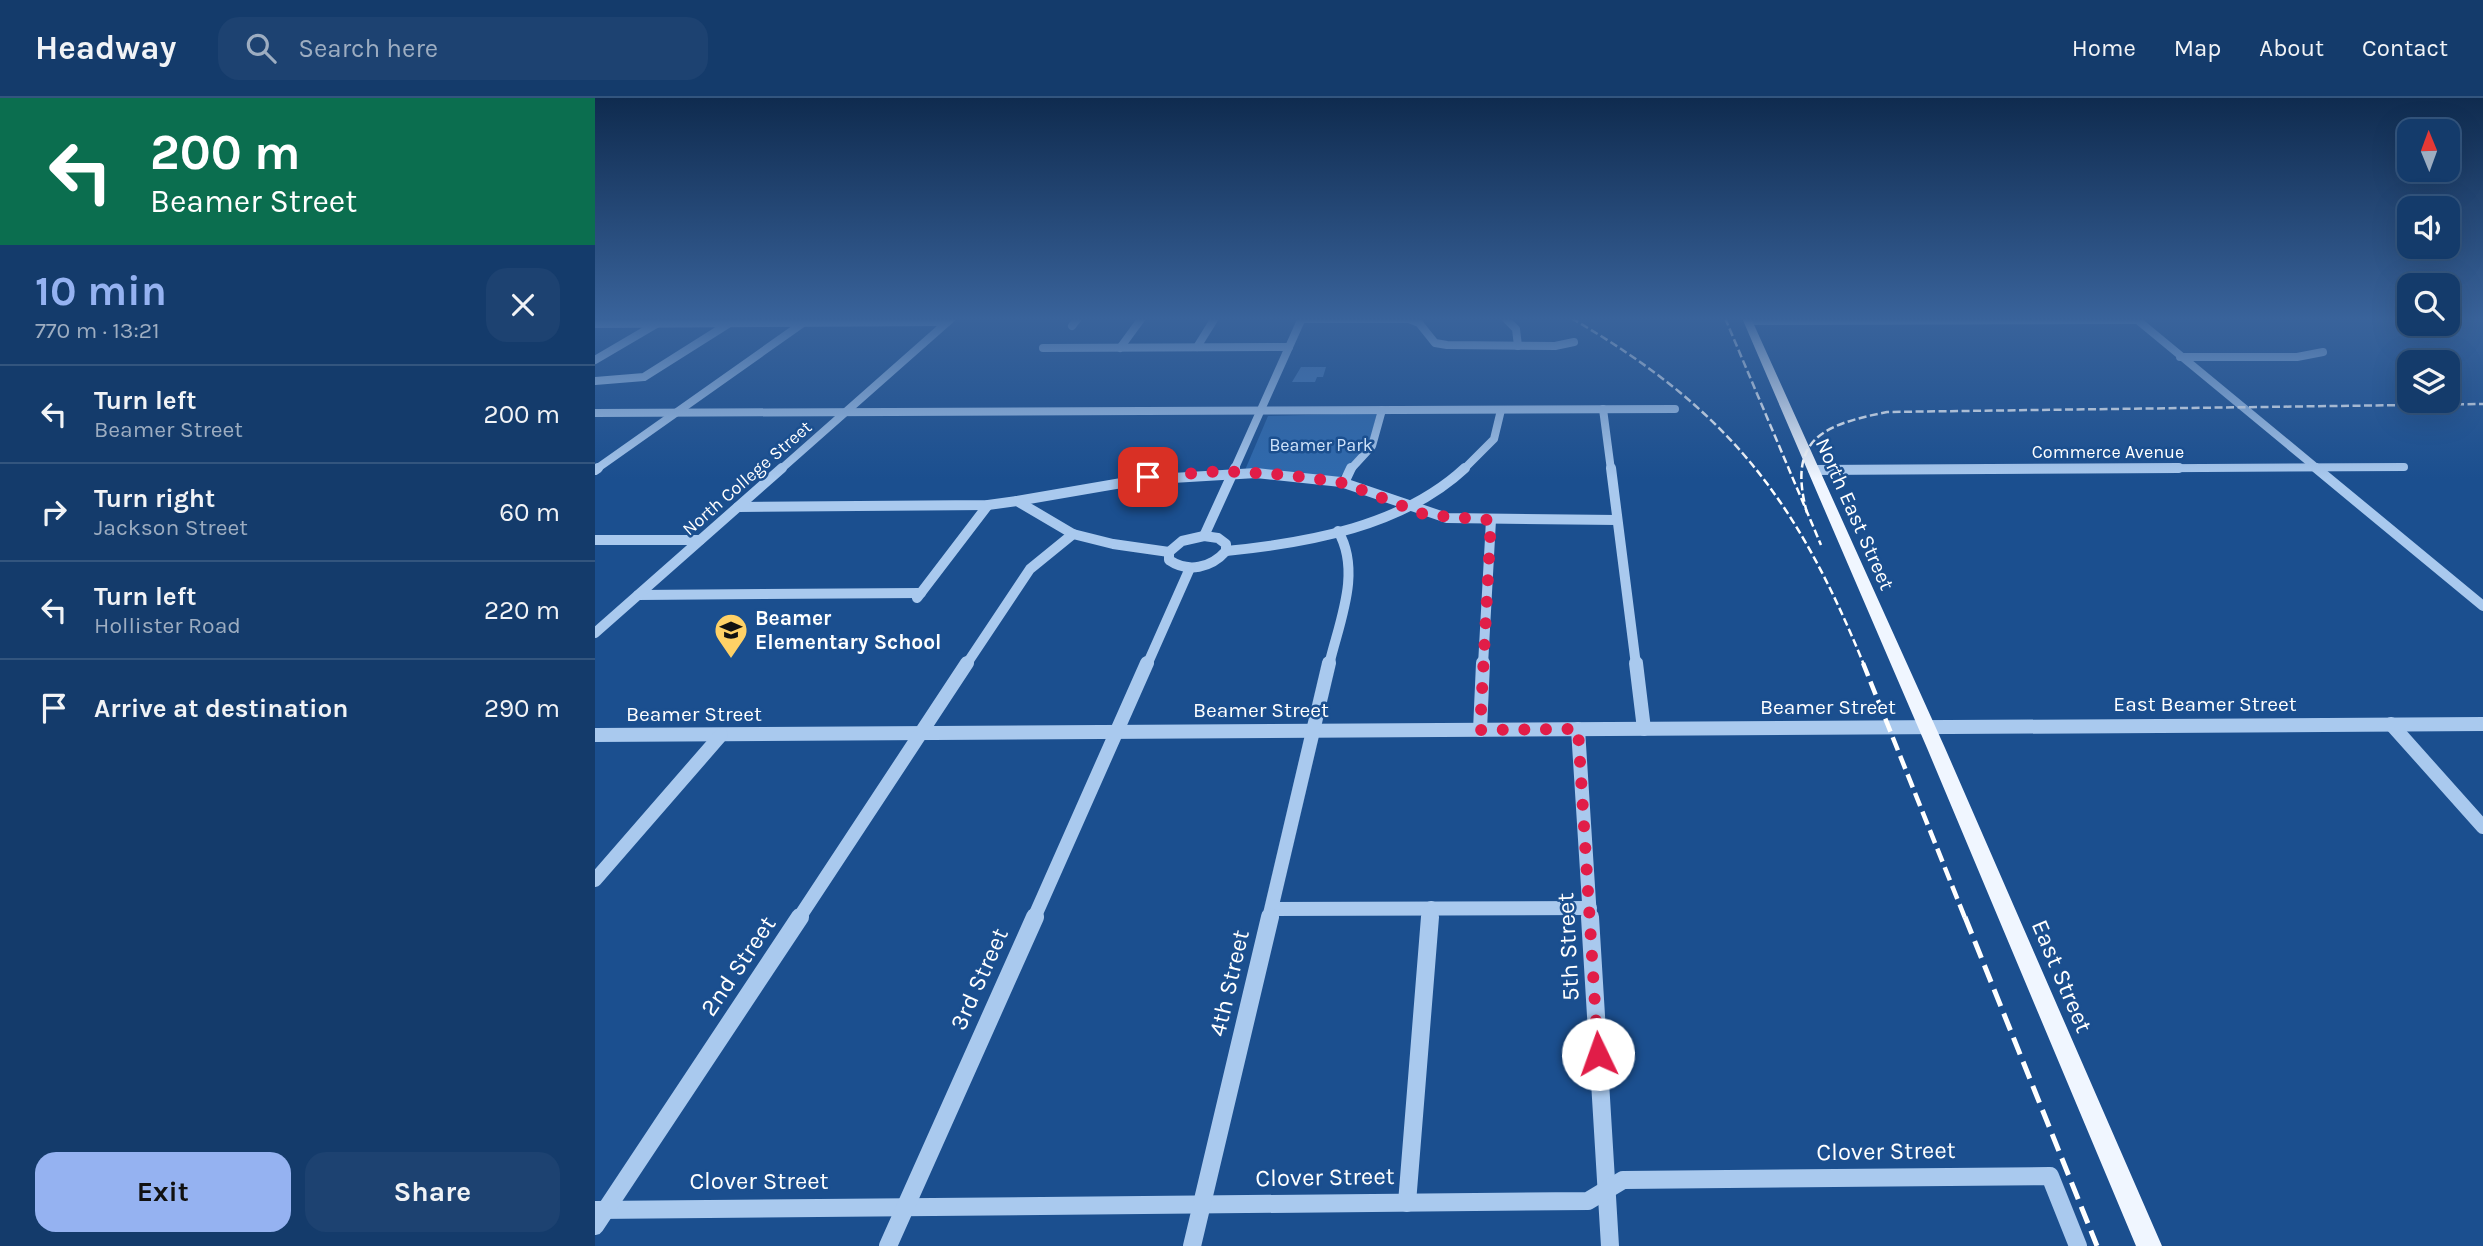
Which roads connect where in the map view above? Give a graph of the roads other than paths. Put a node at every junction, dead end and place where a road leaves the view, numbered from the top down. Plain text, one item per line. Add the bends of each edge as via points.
1 (653, 372) edge
2 (734, 372) edge
3 (892, 372) edge
4 (1278, 372) edge
5 (1770, 372) edge
6 (2199, 372) edge
7 (595, 381) edge
8 (1603, 409) junction
9 (1675, 409) dead end
10 (1260, 410) junction
11 (1383, 410) junction
12 (1501, 410) junction
13 (845, 412) junction
14 (595, 413) edge
15 (675, 413) junction
16 (2316, 467) junction
17 (2404, 467) dead end
18 (595, 470) edge
19 (1813, 470) junction
20 (1234, 471) junction
21 (1344, 483) junction
22 (1017, 501) junction
23 (988, 505) junction
24 (738, 507) junction
25 (1405, 507) junction
26 (1491, 520) junction
27 (1617, 520) junction
28 (1338, 531) junction
29 (1073, 534) junction
30 (1204, 536) junction
31 (595, 540) edge
32 (700, 540) junction
33 (1226, 551) junction
34 (1169, 552) junction
35 (1190, 568) junction
36 (638, 594) junction
37 (2483, 606) edge
38 (595, 633) edge
39 (2391, 724) junction
40 (2483, 724) edge
41 (1927, 727) junction
42 (1578, 729) junction
43 (1644, 729) junction
44 (1480, 730) junction
45 (1313, 731) junction
46 (1117, 732) junction
47 (921, 733) junction
48 (721, 734) junction
49 (595, 735) edge
50 (2483, 827) edge
51 (595, 880) edge
52 (1431, 908) junction
53 (1590, 908) junction
54 (1272, 909) junction
55 (1606, 1191) junction
56 (1407, 1203) junction
57 (1202, 1205) junction
58 (905, 1207) junction
59 (599, 1215) edge
60 (888, 1246) edge
61 (1192, 1246) edge
62 (1609, 1246) edge
63 (2078, 1246) edge
64 (2149, 1246) edge

1 - 7 street via 644,377
2 - 15 street
3 - 13 street, North College Street
4 - 10 street
5 - 19 main road, North East Street
6 - 16 street
8 - 9 street
8 - 12 street
8 - 27 street
10 - 11 street
10 - 13 street
10 - 20 street
11 - 12 street
11 - 21 street via 1372,446
12 - 25 street via 1495,438 1463,473
13 - 15 street
13 - 24 street, North College Street
14 - 15 street
15 - 18 street
16 - 17 street, Commerce Avenue
16 - 19 street, Commerce Avenue
16 - 37 street
19 - 41 main road, North East Street
20 - 21 street
20 - 22 street via 1148,477
20 - 30 street
21 - 25 street
22 - 23 street
22 - 29 street
23 - 24 street
23 - 36 street via 918,597
24 - 32 street, North College Street
25 - 26 street via 1447,518
25 - 28 street
26 - 27 street
26 - 44 street
27 - 43 street
28 - 33 street
28 - 45 street, 4th Street via 1351,571
29 - 34 street
29 - 47 street via 1030,569
30 - 33 street via 1223,540
30 - 34 street via 1182,541
31 - 32 street
32 - 36 street, North College Street
33 - 35 street via 1213,563
34 - 35 street via 1172,563
35 - 46 street, 3rd Street
36 - 38 street, North College Street
39 - 40 street, East Beamer Street
39 - 41 street, East Beamer Street
39 - 50 street
41 - 43 street, Beamer Street
41 - 64 main road, East Street
42 - 43 street, Beamer Street
42 - 44 street, Beamer Street
42 - 53 street, 5th Street
44 - 45 street, Beamer Street
45 - 46 street, Beamer Street
45 - 54 street, 4th Street
46 - 47 street, Beamer Street
46 - 58 street, 3rd Street
47 - 48 street, Beamer Street
47 - 59 street, 2nd Street
48 - 49 street, Beamer Street
48 - 51 street
52 - 53 street
52 - 54 street
52 - 56 street
53 - 55 street, 5th Street
54 - 57 street, 4th Street
55 - 56 street, Clover Street via 1588,1201
55 - 62 street, 5th Street
55 - 63 street, Clover Street via 1623,1180 2050,1176
56 - 57 street, Clover Street
57 - 58 street, Clover Street
57 - 61 street, 4th Street
58 - 59 street, Clover Street
58 - 60 street, 3rd Street

